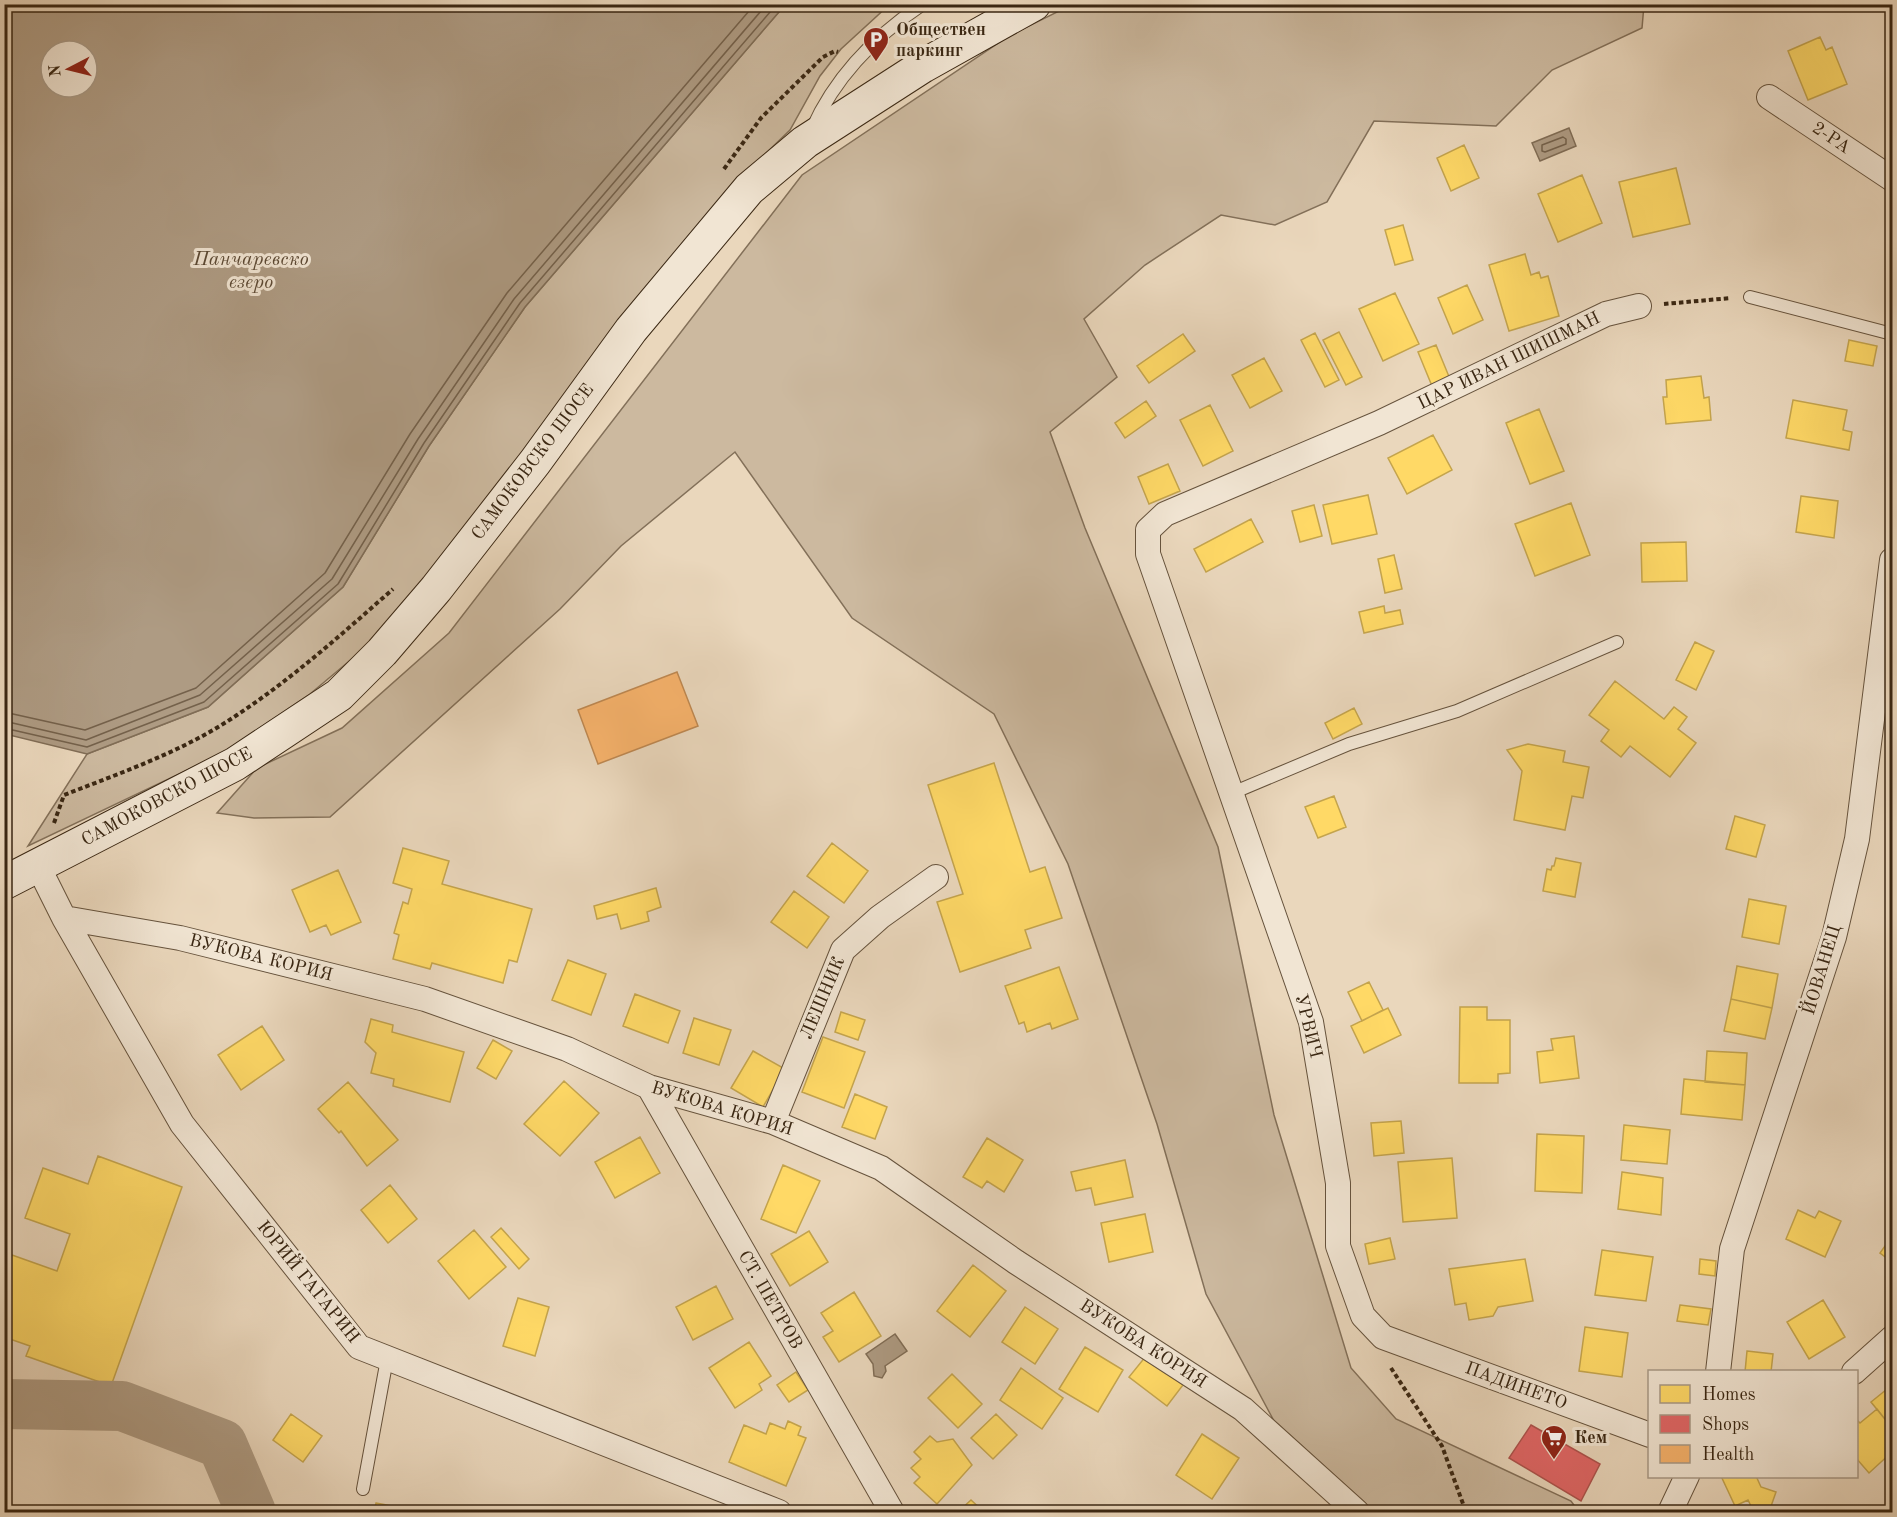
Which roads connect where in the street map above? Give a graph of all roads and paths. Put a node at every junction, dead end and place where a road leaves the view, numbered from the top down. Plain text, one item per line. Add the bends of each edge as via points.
1 (923, 4) edge
2 (1034, 4) edge
3 (854, 62) junction
4 (1769, 97) dead end
5 (805, 142) junction
6 (718, 176) dead end
7 (1893, 179) edge
8 (1750, 297) joint
9 (1639, 306) joint
10 (1893, 334) edge
11 (1148, 530) joint
12 (1893, 560) edge
13 (398, 585) dead end
14 (1617, 642) dead end
15 (1230, 794) junction
16 (38, 866) junction
17 (936, 877) dead end
18 (4, 883) edge
19 (64, 918) junction
20 (649, 1087) junction
21 (773, 1122) junction
22 (1383, 1337) junction
23 (1893, 1338) edge
24 (387, 1359) junction
25 (1718, 1370) edge
26 (1855, 1370) edge
27 (1648, 1434) edge
28 (1686, 1478) edge
29 (363, 1489) dead end
30 (778, 1512) edge
31 (892, 1512) edge
32 (1358, 1512) edge
33 (1466, 1512) edge
34 (1670, 1512) edge

1 - 3 lane via 876,39
2 - 5 main road, САМОКОВСКО ШОСЕ via 923,66
3 - 5 lane via 818,113
3 - 6 path via 835,51 823,57 761,118
4 - 7 street, 2-РА
5 - 16 main road, САМОКОВСКО ШОСЕ via 749,189 631,330 436,589 339,695 235,764
8 - 9 path
8 - 10 lane
9 - 11 street, ЦАР ИВАН ШИШМАН via 1606,314 1379,423 1165,514
11 - 15 street, УРВИЧ via 1148,554
12 - 25 street, ЙОВАНЕЦ via 1857,839 1834,937 1732,1249
13 - 16 path via 337,639 237,716 168,753 64,795
14 - 15 lane via 1457,711 1349,744
15 - 22 street, УРВИЧ via 1311,1022 1338,1183 1338,1246 1363,1316
16 - 18 main road, САМОКОВСКО ШОСЕ
16 - 19 street, ЮРИЙ ГАГАРИН
17 - 21 street, ЛЕШНИК via 880,917 843,950
19 - 20 street, ВУКОВА КОРИЯ via 180,938 425,999 567,1049
19 - 24 street, ЮРИЙ ГАГАРИН via 182,1124 359,1347
20 - 21 street, ВУКОВА КОРИЯ
20 - 31 street, СТ. ПЕТРОВ
21 - 32 street, ВУКОВА КОРИЯ via 881,1168 1016,1263 1243,1408
22 - 27 street, ПАДИНЕТО
22 - 33 path via 1391,1370 1442,1446
23 - 26 street
24 - 29 lane
24 - 30 street, ЮРИЙ ГАГАРИН
28 - 34 street

